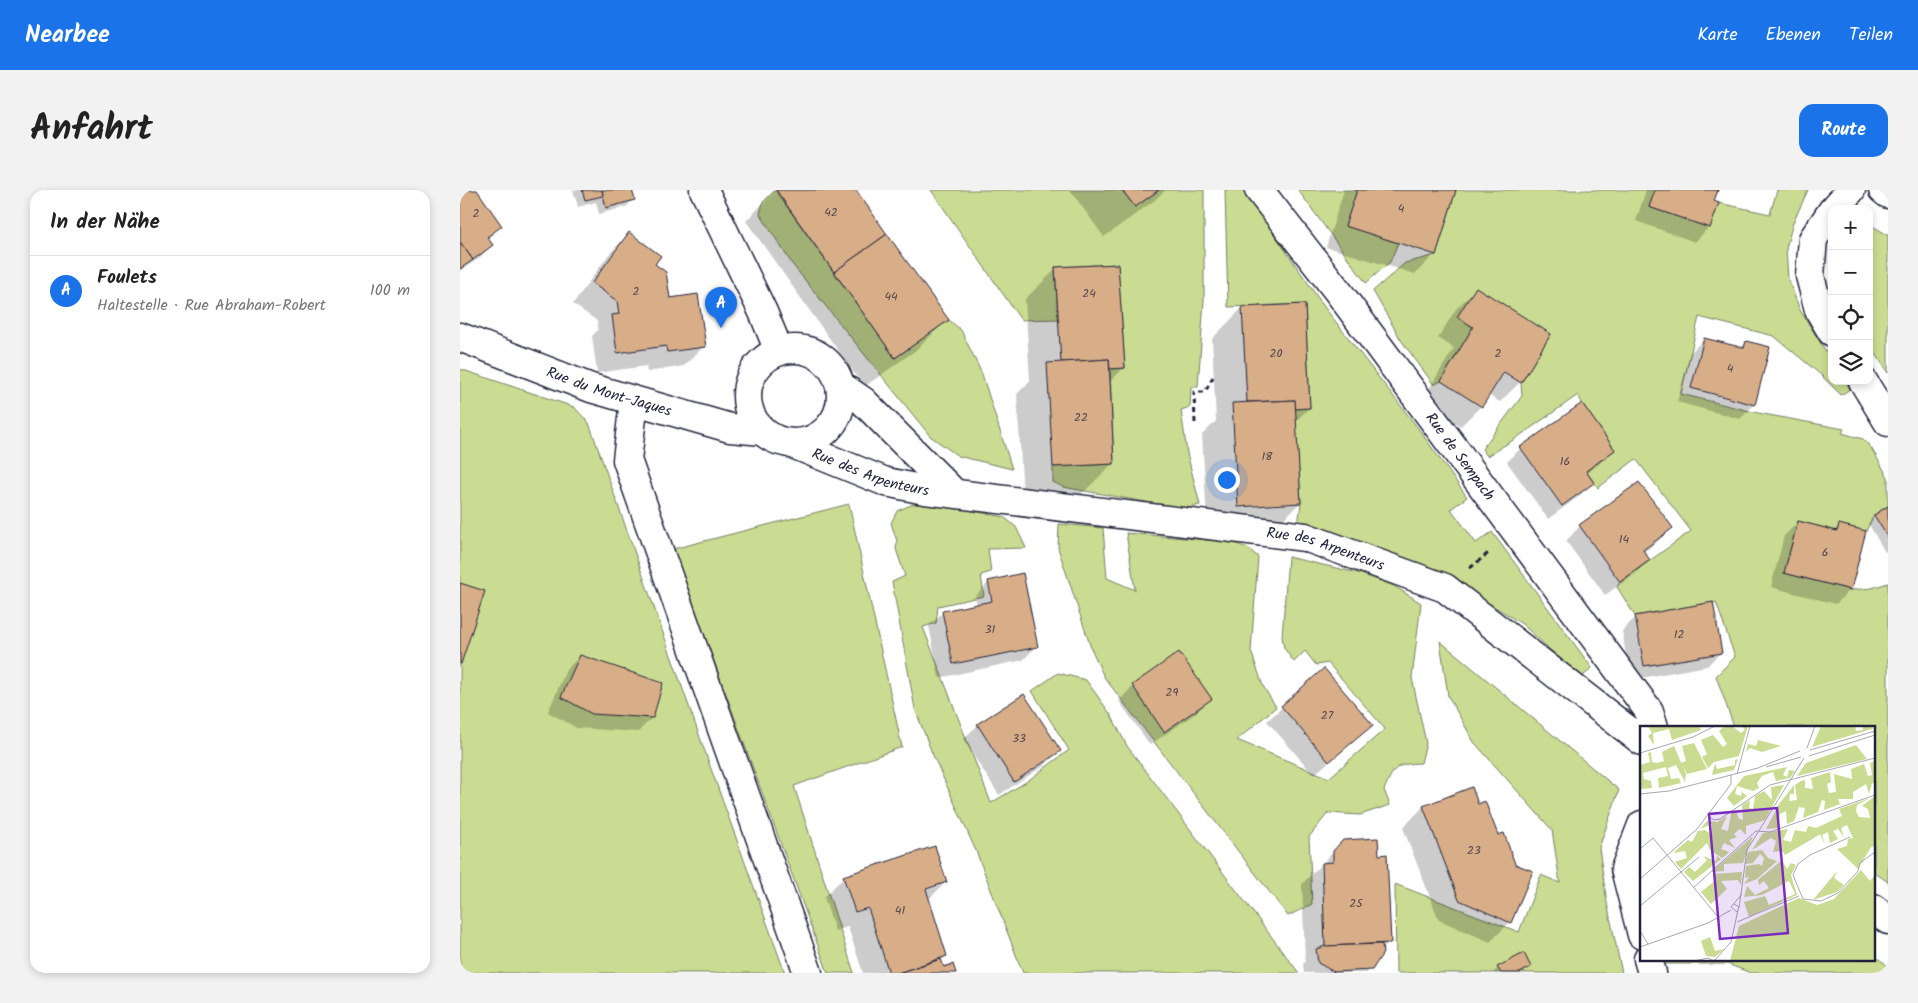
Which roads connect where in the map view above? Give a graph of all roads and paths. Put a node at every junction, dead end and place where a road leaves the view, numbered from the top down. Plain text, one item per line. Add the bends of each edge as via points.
1 (704, 190) edge
2 (1259, 190) edge
3 (1851, 190) edge
4 (1883, 190) edge
5 (1888, 194) edge
6 (1838, 205) edge
7 (1828, 218) edge
8 (1828, 325) edge
9 (460, 337) edge
10 (779, 351) junction
11 (1214, 375) dead end
12 (1865, 385) edge
13 (841, 386) junction
14 (634, 401) junction
15 (1888, 422) edge
16 (1195, 424) dead end
17 (762, 431) junction
18 (790, 442) junction
19 (954, 492) junction
20 (1492, 551) dead end
21 (1467, 570) dead end
22 (1654, 726) edge
23 (1640, 739) edge
24 (1640, 829) edge
25 (1876, 911) edge
26 (1888, 920) edge
27 (1640, 927) edge
28 (1648, 960) edge
29 (808, 973) edge
30 (1652, 973) edge

1 - 10 street
2 - 22 street, Rue de Sempach via 1340,294 1649,711
3 - 6 street
4 - 5 street
7 - 8 street via 1813,240 1810,276 1819,310
9 - 14 street, Rue du Mont-Jaques via 591,388
10 - 13 street via 792,348 818,354 836,374
10 - 17 street via 759,364 748,386 749,410
11 - 16 path via 1205,392 1194,392
12 - 15 street
13 - 18 street via 839,411 825,432 803,442
13 - 19 street, Rue des Arpenteurs via 863,400
14 - 17 street, Rue du Mont-Jaques via 730,428
14 - 29 street via 627,460
17 - 18 street via 780,441
18 - 19 street, Rue des Arpenteurs via 886,482
19 - 23 street, Rue des Arpenteurs via 1305,537 1445,588
20 - 21 path
24 - 27 street via 1625,869
25 - 26 street
28 - 30 street

